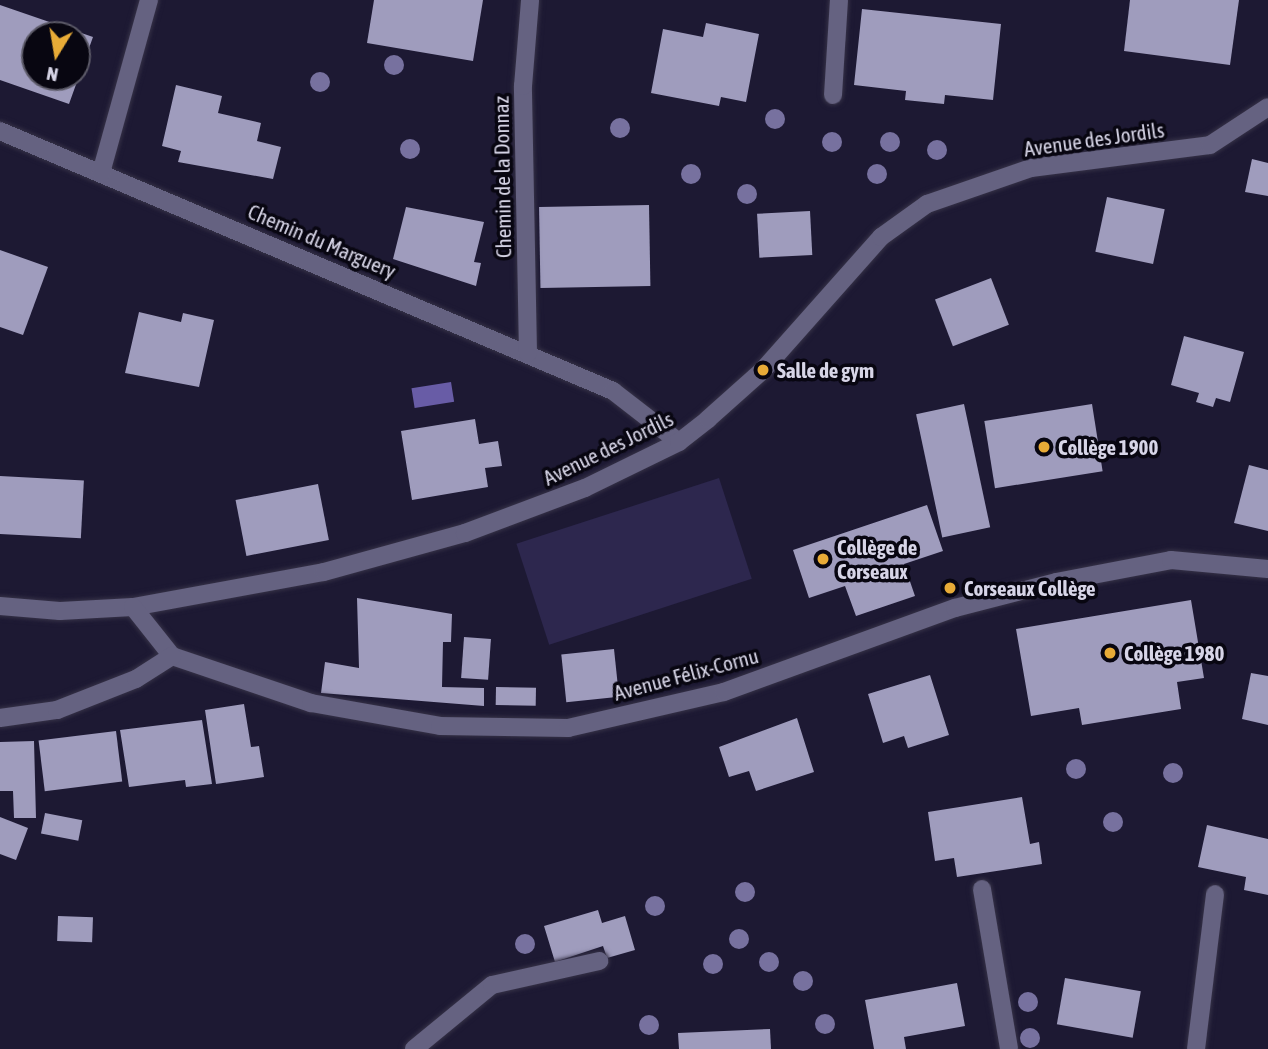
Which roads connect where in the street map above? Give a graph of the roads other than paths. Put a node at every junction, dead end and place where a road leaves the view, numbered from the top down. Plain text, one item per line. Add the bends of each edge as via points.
1 (149, 0) edge
2 (530, 0) edge
3 (839, 0) edge
4 (833, 95) dead end
5 (1267, 107) edge
6 (0, 131) edge
7 (101, 173) junction
8 (528, 353) junction
9 (679, 442) junction
10 (1268, 569) edge
11 (0, 606) edge
12 (133, 607) junction
13 (172, 656) junction
14 (0, 718) edge
15 (982, 889) dead end
16 (1215, 894) dead end
17 (599, 961) dead end
18 (414, 1049) edge
19 (1009, 1049) edge
20 (1196, 1049) edge

1 - 7 street
2 - 8 street, Chemin de la Donnaz via 523,86
3 - 4 street
5 - 9 street, Avenue des Jordils via 1210,145 1031,168 927,204 881,237 763,370
6 - 7 street, Chemin du Marguery
7 - 8 street, Chemin du Marguery
8 - 9 street, Chemin du Marguery via 613,391
9 - 12 street, Avenue des Jordils via 585,488 465,533 324,572
10 - 13 street, Avenue Félix-Cornu via 1171,560 1056,582 955,608 724,692 568,728 440,726 311,703
11 - 12 street, Avenue des Jordils via 60,611
12 - 13 street
13 - 14 street via 136,679 58,710
15 - 19 street
16 - 20 street
17 - 18 street via 492,985

